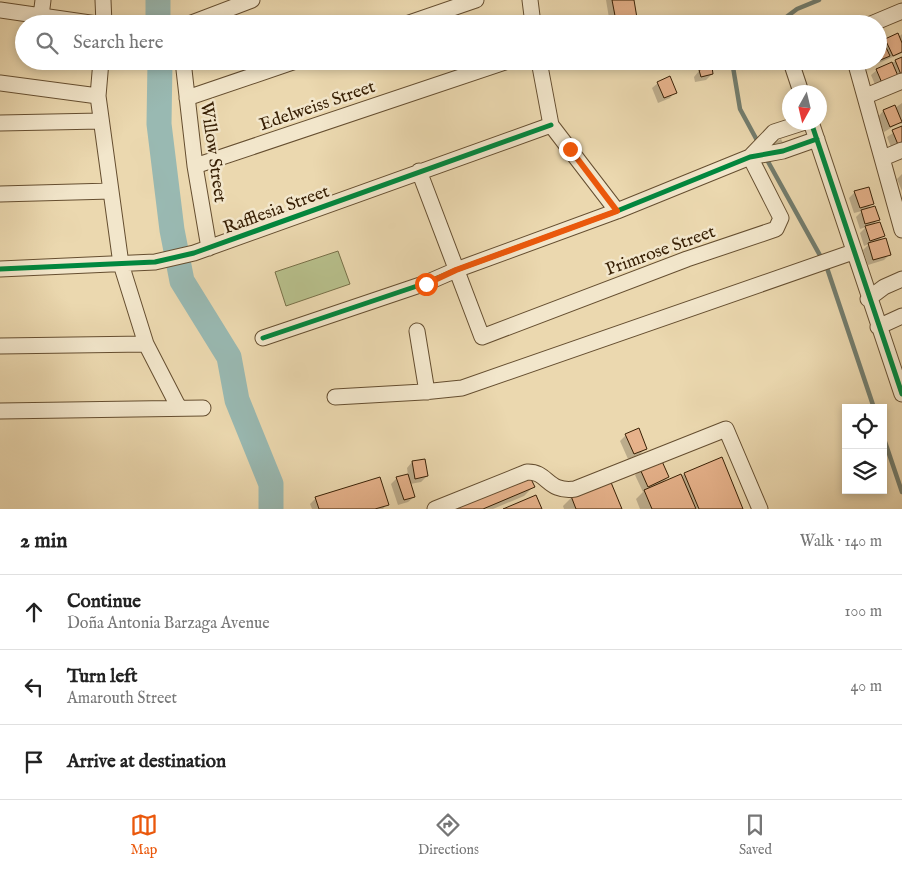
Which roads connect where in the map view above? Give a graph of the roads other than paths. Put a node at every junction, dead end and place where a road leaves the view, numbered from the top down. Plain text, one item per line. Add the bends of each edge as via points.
1 (43, 0) edge
2 (103, 0) edge
3 (252, 0) edge
4 (476, 0) edge
5 (530, 0) edge
6 (0, 10) edge
7 (902, 11) edge
8 (34, 15) edge
9 (41, 15) edge
10 (104, 15) edge
11 (213, 15) edge
12 (432, 15) edge
13 (532, 15) edge
14 (887, 17) edge
15 (100, 70) edge
16 (184, 70) edge
17 (269, 70) edge
18 (481, 70) edge
19 (541, 70) edge
20 (794, 70) edge
21 (858, 70) edge
22 (902, 81) edge
23 (0, 82) edge
24 (799, 85) edge
25 (98, 96) junction
26 (866, 96) junction
27 (187, 98) junction
28 (101, 121) junction
29 (0, 123) edge
30 (551, 125) junction
31 (782, 129) edge
32 (814, 130) edge
33 (817, 139) junction
34 (902, 150) edge
35 (750, 157) junction
36 (883, 158) junction
37 (195, 166) junction
38 (420, 171) junction
39 (110, 191) junction
40 (0, 194) edge
41 (617, 211) junction
42 (901, 223) edge
43 (209, 248) junction
44 (853, 252) junction
45 (121, 264) junction
46 (0, 269) edge
47 (456, 270) junction
48 (902, 279) edge
49 (868, 298) junction
50 (902, 316) edge
51 (878, 326) junction
52 (417, 331) dead end
53 (263, 338) dead end
54 (146, 344) junction
55 (0, 346) edge
56 (427, 392) junction
57 (902, 394) edge
58 (335, 397) dead end
59 (179, 408) junction
60 (202, 408) dead end
61 (0, 411) edge
62 (435, 509) edge
63 (760, 509) edge

1 - 9 street
2 - 10 street
3 - 11 street
4 - 12 street
5 - 13 street
6 - 8 street
7 - 14 street
15 - 25 street
16 - 27 street, Willow Street
17 - 27 street
18 - 37 street, Edelweiss Street
19 - 30 street
20 - 24 street
21 - 26 street
22 - 26 street
23 - 25 street
25 - 28 street
26 - 36 street
27 - 37 street, Willow Street
28 - 29 street
28 - 39 street
30 - 38 street, Rafflesia Street
30 - 41 street
31 - 35 street via 774,132
32 - 33 street
33 - 35 street via 783,151
33 - 44 street
34 - 36 street
35 - 41 street
35 - 47 street, Primrose Street via 781,218 776,229 687,259 482,337
36 - 42 street
37 - 43 street, Willow Street
38 - 43 street, Rafflesia Street
38 - 47 street
39 - 40 street
39 - 45 street
41 - 47 street
43 - 45 street, Rafflesia Street via 155,262
44 - 49 street
44 - 56 street via 469,386
45 - 46 street, Rafflesia Street
45 - 54 street
47 - 53 street via 426,284
48 - 49 street
49 - 51 street
50 - 51 street
51 - 57 street
52 - 56 street
54 - 55 street
54 - 59 street
56 - 58 street
59 - 60 street
59 - 61 street
62 - 63 street via 527,472 538,474 555,488 575,489 726,429

